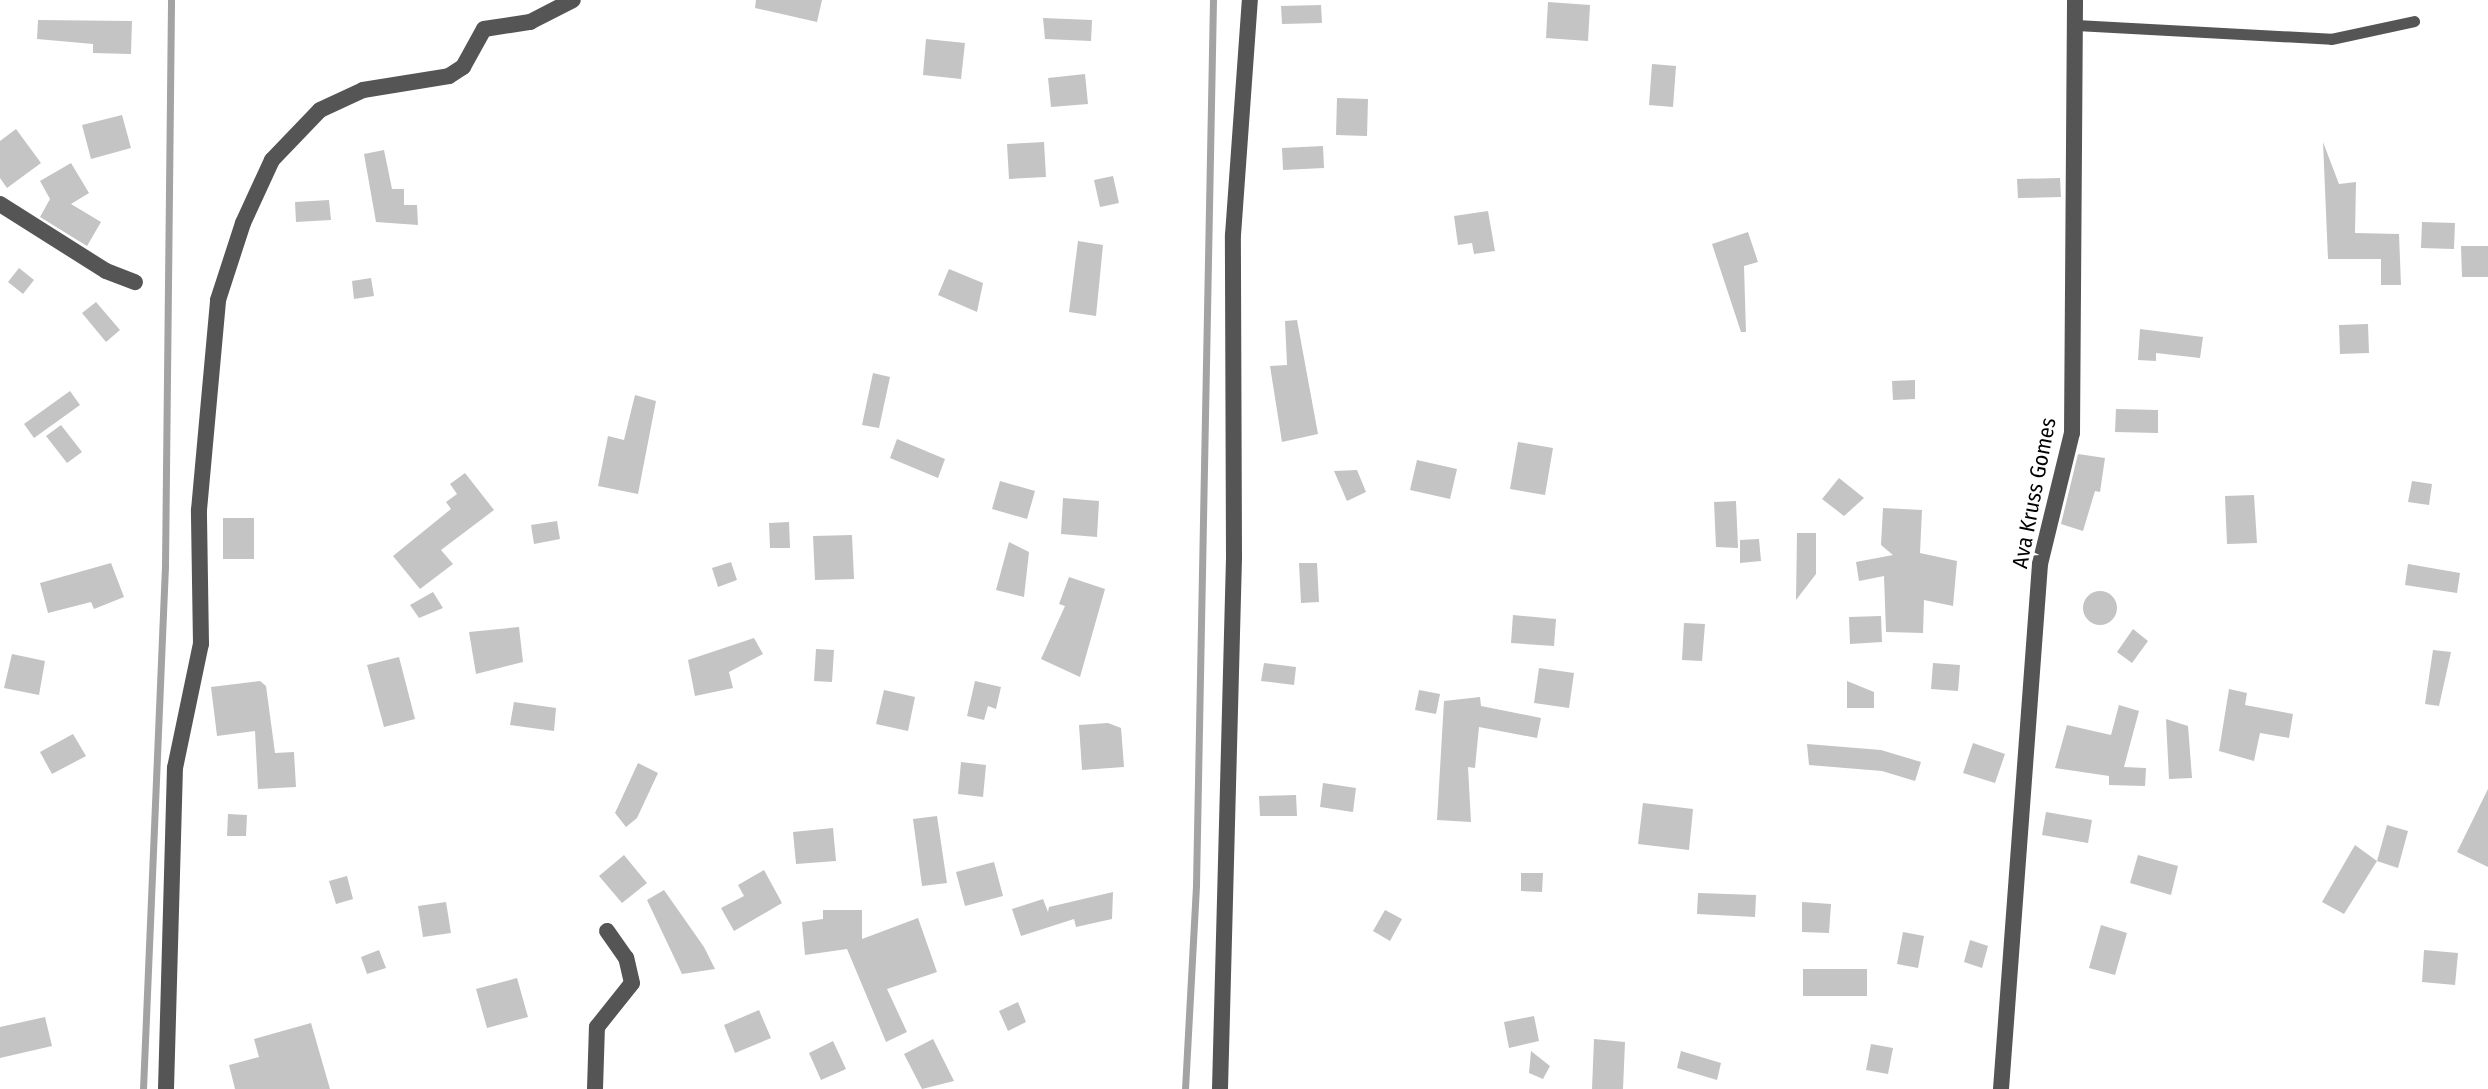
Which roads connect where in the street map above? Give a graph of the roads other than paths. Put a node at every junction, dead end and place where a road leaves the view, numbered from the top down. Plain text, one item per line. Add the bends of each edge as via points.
1 (573, 0) edge
2 (1250, 0) edge
3 (2075, 0) edge
4 (2414, 21) dead end
5 (2076, 25) junction
6 (0, 204) edge
7 (135, 282) dead end
8 (607, 931) dead end
9 (166, 1089) edge
10 (595, 1089) edge
11 (1220, 1089) edge
12 (2001, 1089) edge

1 - 9 street via 530,22 484,29 463,67 449,76 363,90 320,110 272,160 243,223 218,300 199,510 201,644 175,768
2 - 11 street via 1233,235 1234,558
3 - 5 street, Ava Kruss Gomes
4 - 5 lane via 2331,39
5 - 12 street, Ava Kruss Gomes via 2072,433 2040,564
6 - 7 street via 106,271
8 - 10 street via 626,958 632,983 597,1027

